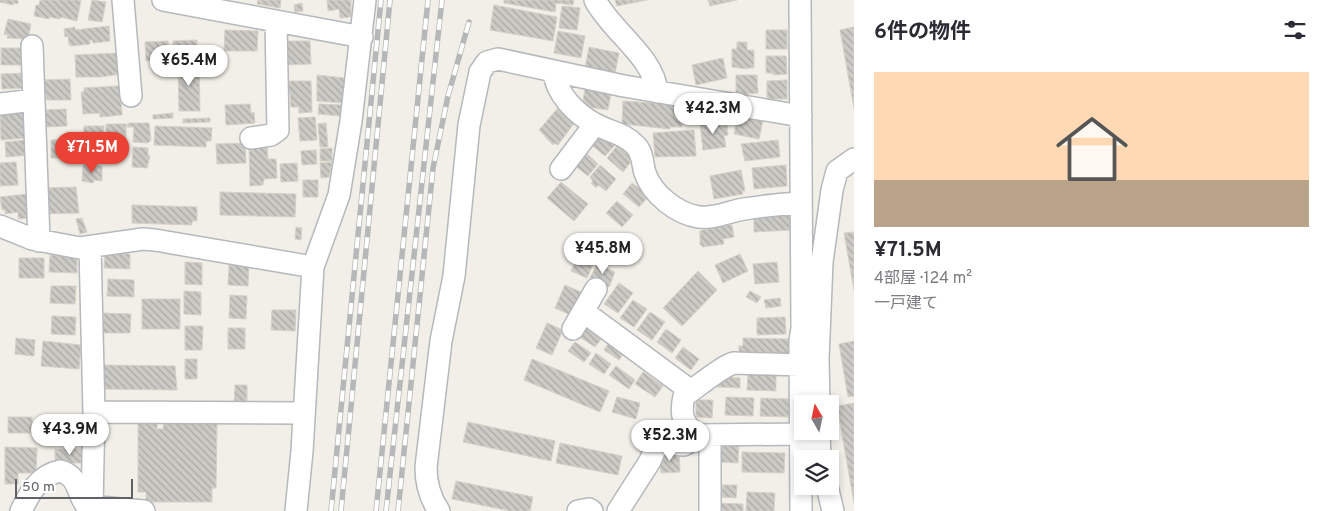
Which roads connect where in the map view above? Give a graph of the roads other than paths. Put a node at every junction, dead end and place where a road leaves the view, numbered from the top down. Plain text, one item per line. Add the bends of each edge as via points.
1 (123, 0) edge
2 (163, 0) edge
3 (365, 0) edge
4 (595, 0) edge
5 (800, 0) edge
6 (276, 21) junction
7 (362, 36) junction
8 (32, 46) dead end
9 (554, 72) junction
10 (657, 92) junction
11 (131, 96) dead end
12 (34, 100) junction
13 (0, 104) edge
14 (801, 116) junction
15 (595, 124) junction
16 (250, 138) dead end
17 (854, 159) edge
18 (561, 169) dead end
19 (801, 203) junction
20 (0, 226) edge
21 (39, 241) junction
22 (90, 246) junction
23 (313, 267) junction
24 (596, 289) dead end
25 (800, 365) junction
26 (692, 391) junction
27 (804, 395) edge
28 (819, 395) edge
29 (94, 412) junction
30 (303, 413) junction
31 (794, 433) edge
32 (704, 435) junction
33 (809, 440) edge
34 (829, 495) edge
35 (89, 508) edge
36 (21, 511) edge
37 (144, 511) edge
38 (296, 511) edge
39 (439, 511) edge
40 (578, 511) edge
41 (592, 511) edge
42 (618, 511) edge
43 (710, 511) edge
44 (801, 511) edge
45 (833, 511) edge

1 - 11 street
2 - 6 street
3 - 7 street
4 - 10 street via 613,27 645,60 652,71
5 - 14 street
6 - 7 street
6 - 16 street via 278,130 271,135
7 - 23 street via 339,196
8 - 12 street
9 - 10 street
9 - 15 street via 562,95 582,116
9 - 39 street via 492,59 483,65 480,72 469,125 454,276 441,341 426,467 430,493
10 - 14 street
12 - 13 street
12 - 21 street
14 - 19 street
15 - 18 street
15 - 19 street via 636,145 654,191 687,213 700,217
17 - 28 street via 837,171 832,190 822,262
19 - 25 street
20 - 21 street
21 - 22 street
22 - 23 street via 155,240
22 - 29 street
23 - 30 street
24 - 26 street via 579,321
25 - 26 street via 726,365
25 - 27 street
26 - 32 street via 684,396 683,422
29 - 30 street
29 - 35 street
30 - 38 street
31 - 32 street
32 - 42 street via 684,444 656,447
32 - 43 street
33 - 44 street
34 - 45 street
35 - 36 street via 74,480 60,471 38,483
35 - 37 street
40 - 41 street

